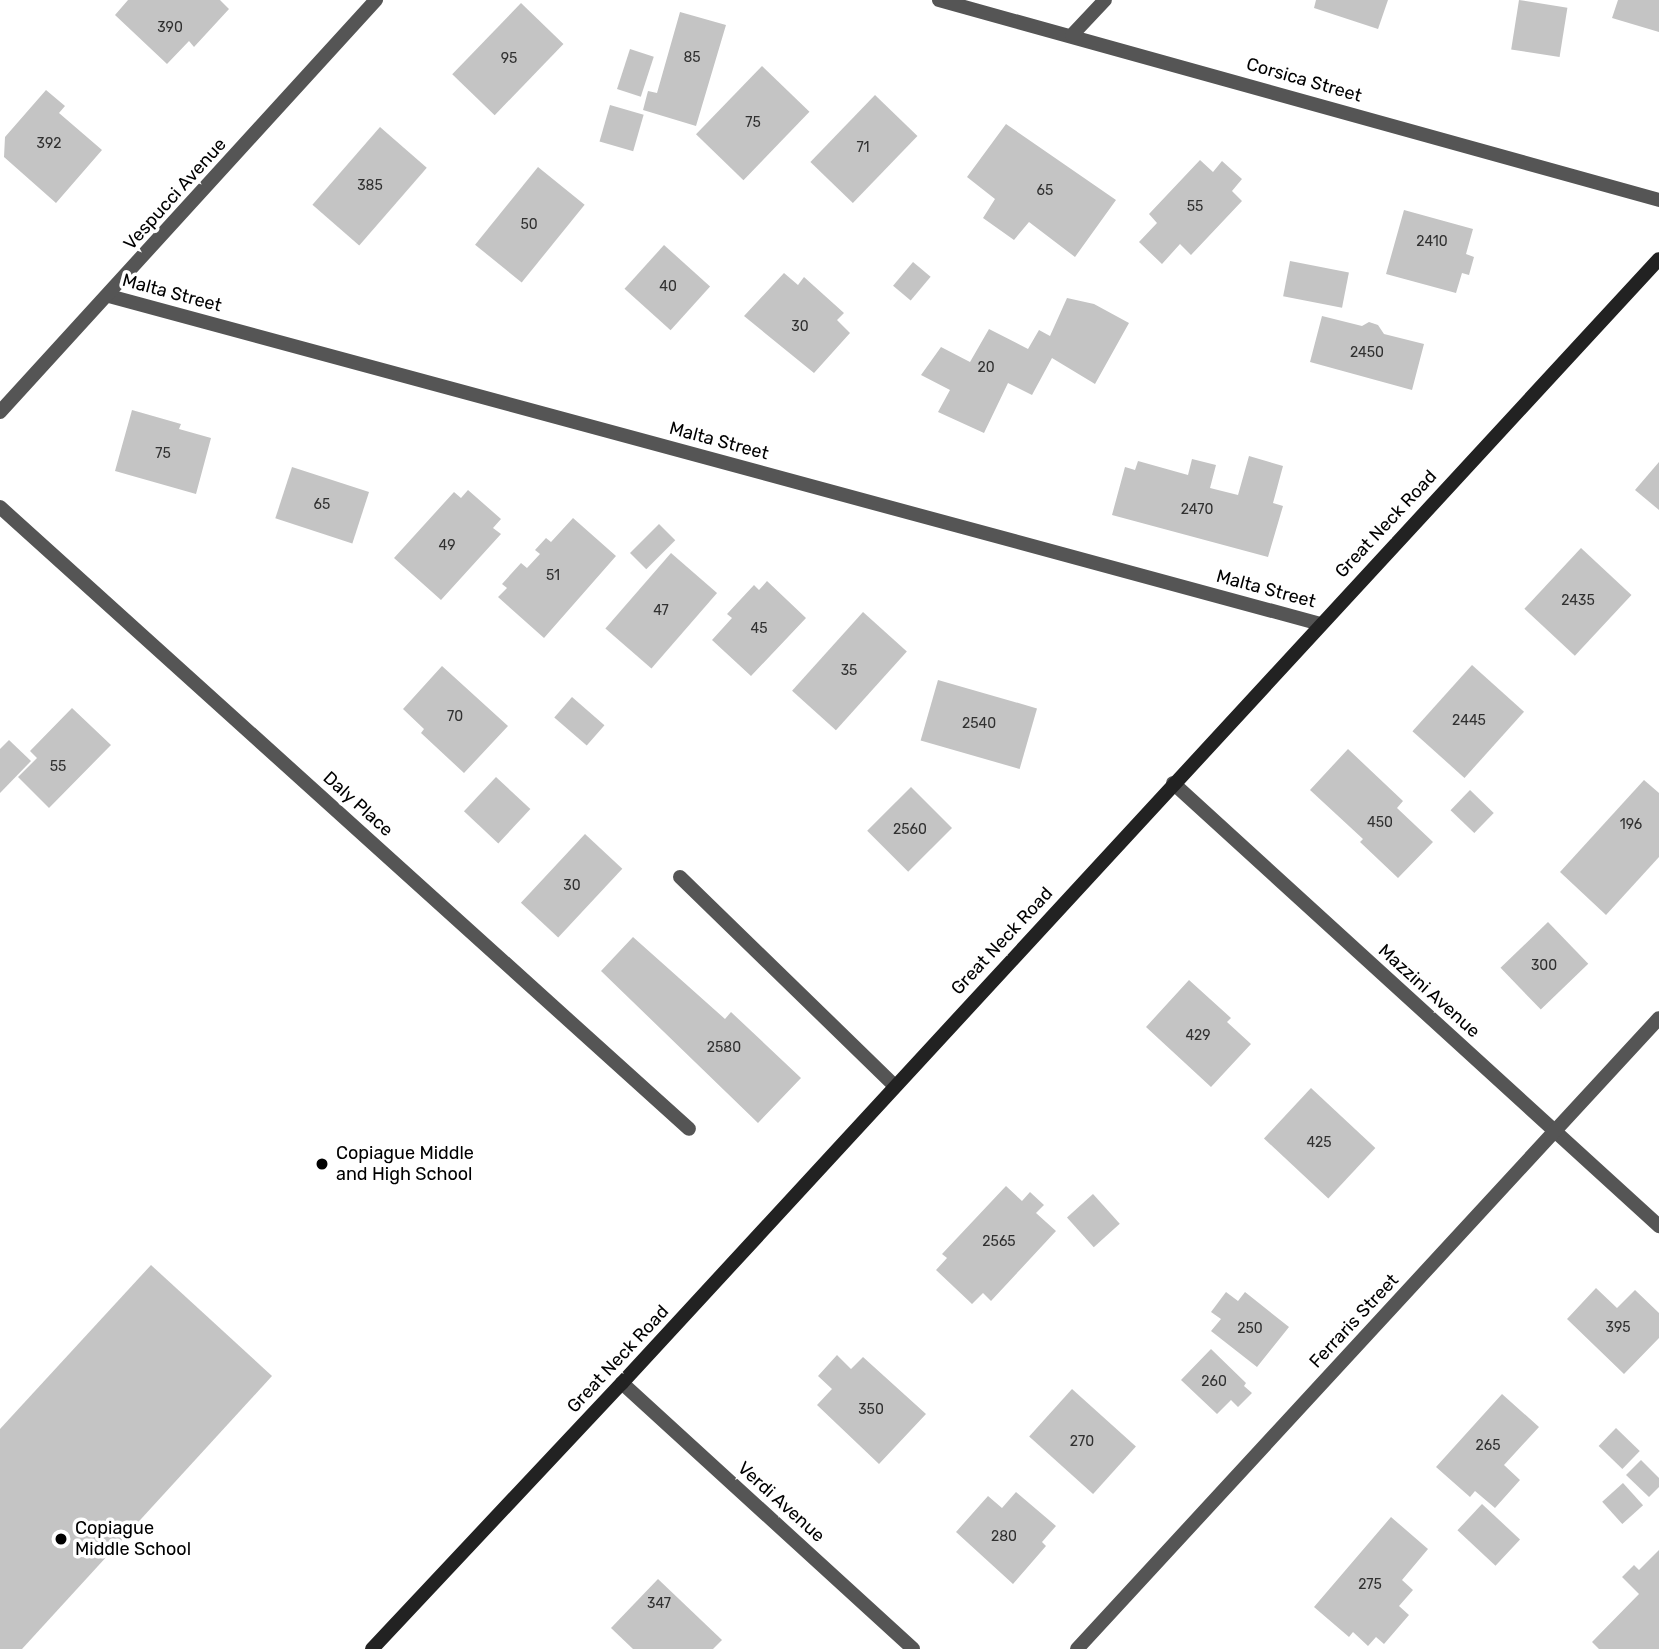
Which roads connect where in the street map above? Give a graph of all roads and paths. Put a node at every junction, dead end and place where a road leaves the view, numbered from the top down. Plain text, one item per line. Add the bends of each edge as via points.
1 (376, 0) edge
2 (939, 0) edge
3 (1105, 0) edge
4 (1072, 35) junction
5 (1659, 200) edge
6 (1659, 259) edge
7 (109, 296) junction
8 (0, 412) edge
9 (0, 506) edge
10 (1320, 624) junction
11 (1173, 783) junction
12 (680, 877) dead end
13 (1659, 1018) edge
14 (895, 1086) junction
15 (689, 1129) dead end
16 (1555, 1131) junction
17 (1659, 1226) edge
18 (622, 1383) junction
19 (372, 1649) edge
20 (913, 1649) edge
21 (1077, 1649) edge

1 - 7 street, Vespucci Avenue
2 - 4 street, Corsica Street
3 - 4 street
4 - 5 street, Corsica Street
6 - 10 main road, Great Neck Road
7 - 8 street, Vespucci Avenue
7 - 10 street, Malta Street
9 - 15 street, Daly Place
10 - 11 main road, Great Neck Road
11 - 14 main road, Great Neck Road
11 - 16 street, Mazzini Avenue
12 - 14 street
13 - 16 street, Ferraris Street
14 - 18 main road, Great Neck Road
16 - 17 street, Mazzini Avenue
16 - 21 street, Ferraris Street
18 - 19 main road, Great Neck Road
18 - 20 street, Verdi Avenue

